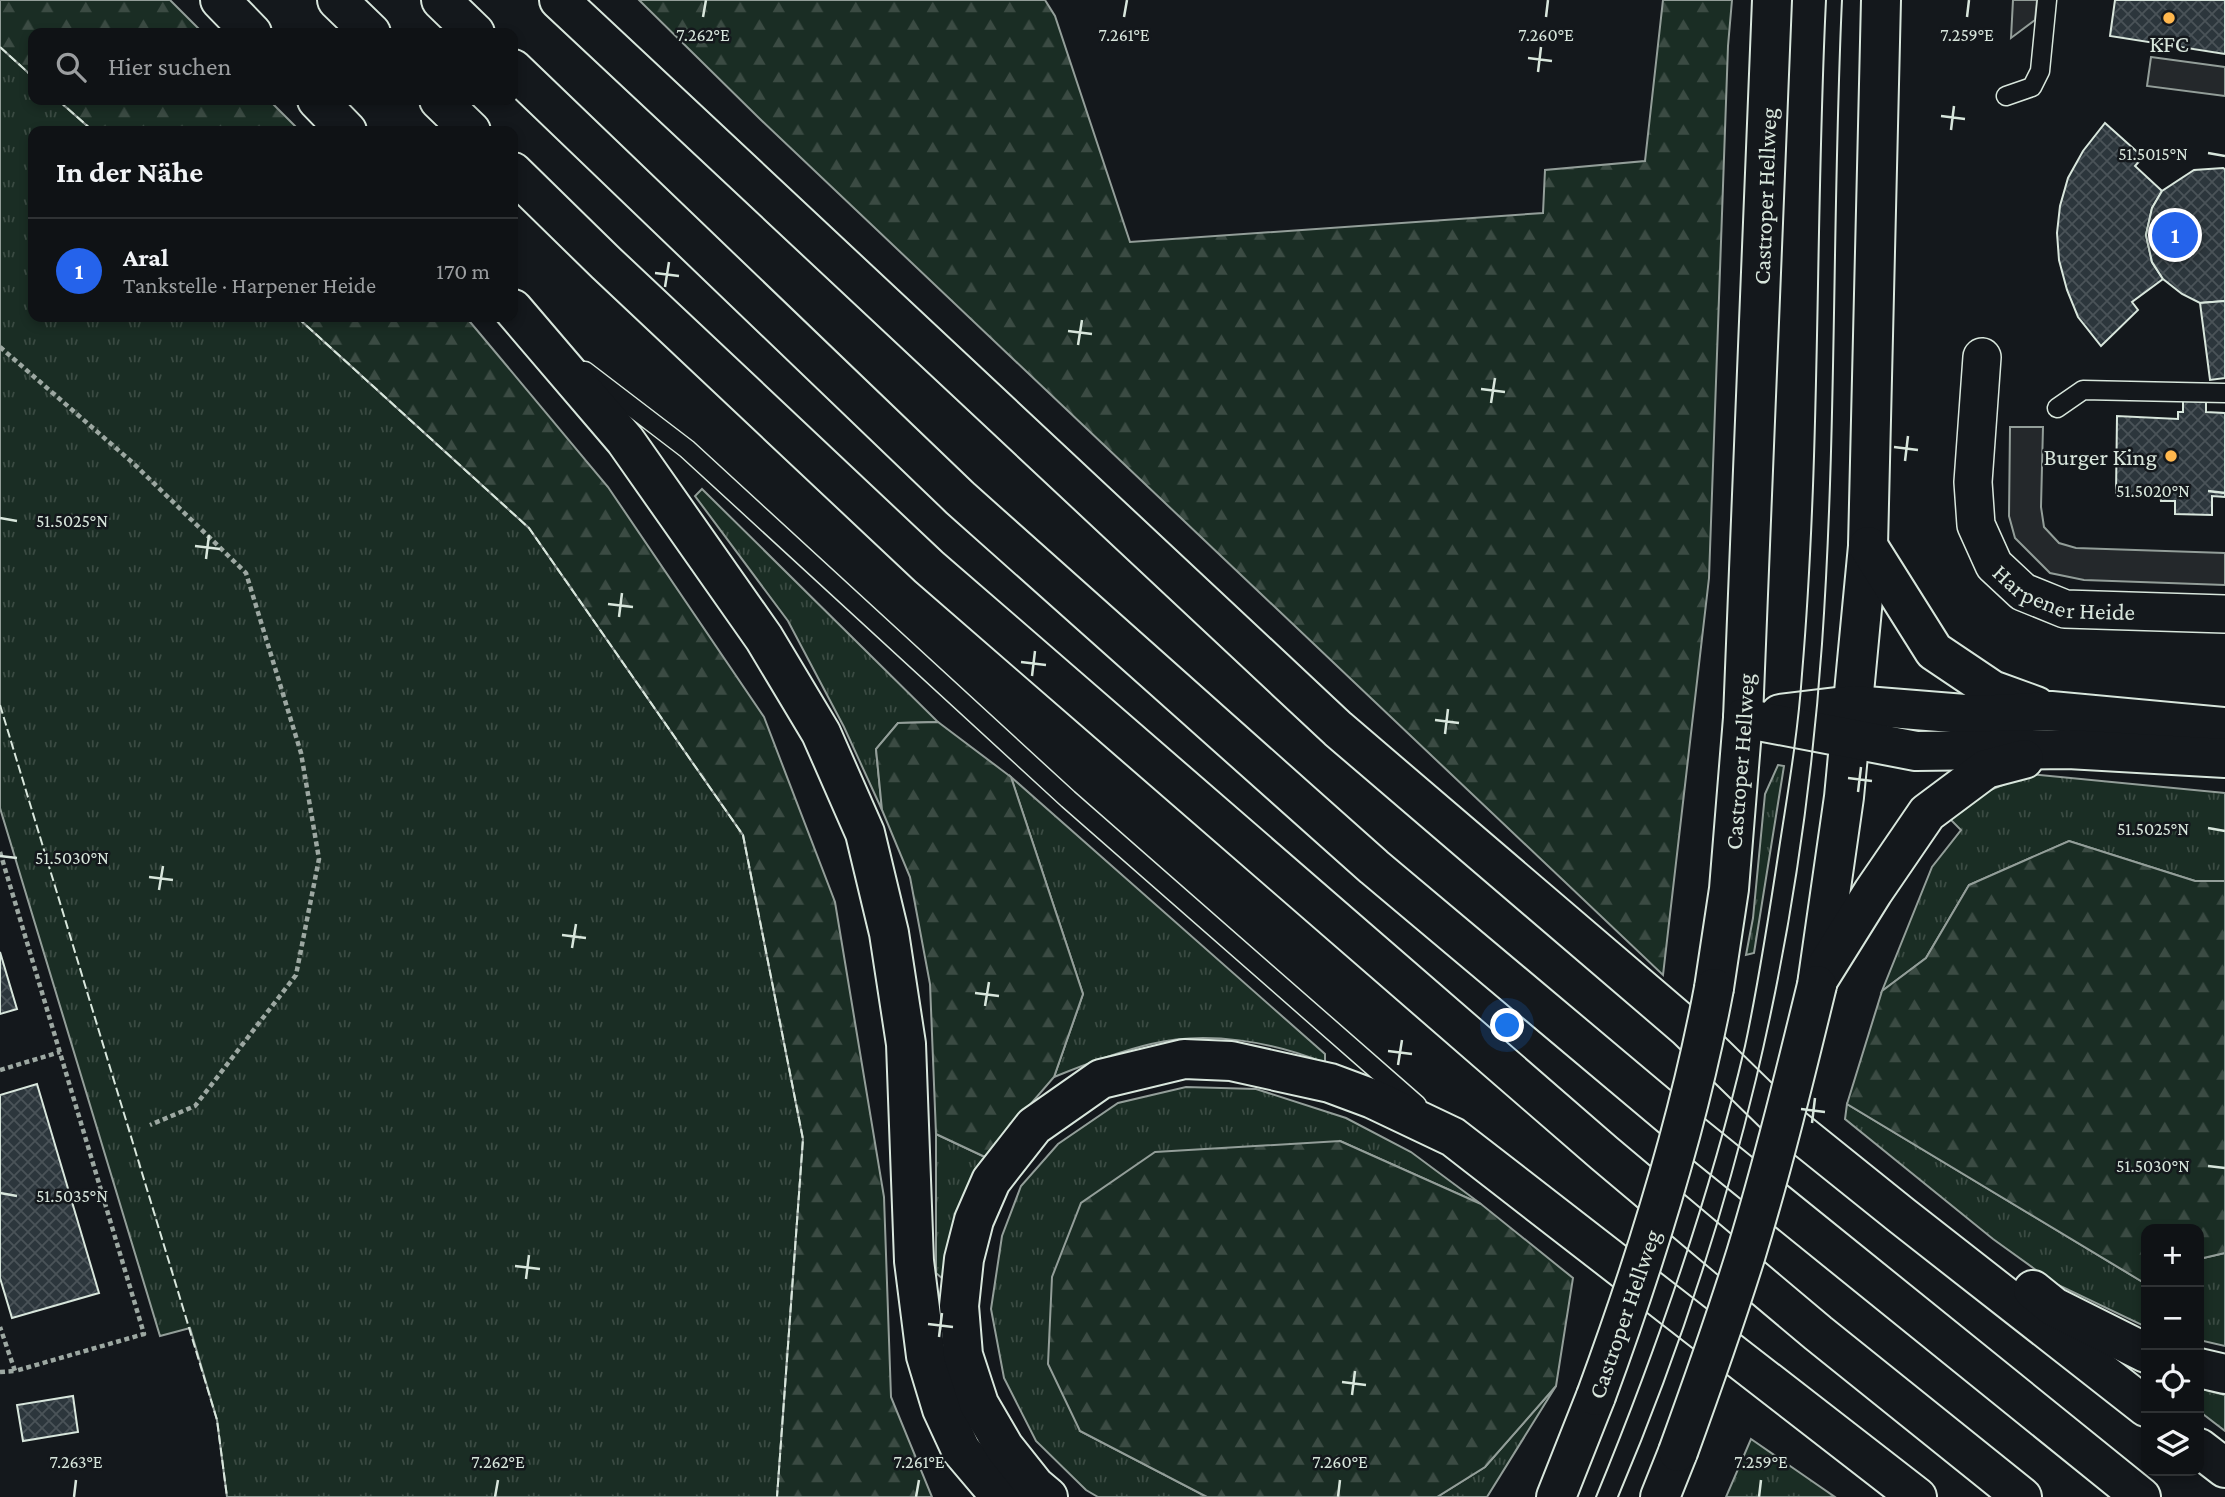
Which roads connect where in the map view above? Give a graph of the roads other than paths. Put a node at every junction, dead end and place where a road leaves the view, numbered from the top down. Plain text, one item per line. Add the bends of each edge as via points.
1 (220, 0) edge
2 (337, 0) edge
3 (441, 0) edge
4 (559, 0) edge
5 (1772, 0) edge
6 (1881, 0) edge
7 (2047, 0) edge
8 (247, 28) edge
9 (366, 28) edge
10 (470, 28) edge
11 (518, 74) edge
12 (2006, 96) dead end
13 (322, 105) edge
14 (444, 105) edge
15 (342, 126) edge
16 (466, 126) edge
17 (518, 177) edge
18 (521, 319) edge
19 (1982, 357) dead end
20 (2225, 393) edge
21 (2057, 408) dead end
22 (1868, 546) junction
23 (2225, 614) edge
24 (2051, 711) junction
25 (1743, 718) junction
26 (1851, 722) junction
27 (2225, 727) edge
28 (2068, 749) junction
29 (2225, 758) edge
30 (1817, 982) junction
31 (1686, 1027) junction
32 (1453, 1137) junction
33 (2141, 1350) edge
34 (2204, 1369) edge
35 (2225, 1374) edge
36 (2141, 1403) edge
37 (2204, 1452) edge
38 (2225, 1468) edge
39 (1001, 1497) edge
40 (1048, 1497) edge
41 (1556, 1497) edge
42 (1660, 1497) edge
43 (1917, 1497) edge
44 (2022, 1497) edge
45 (2141, 1497) edge

1 - 8 main road
2 - 9 main road
3 - 10 main road
4 - 31 main road via 1338,729
5 - 25 main road, Castroper Hellweg
6 - 22 main road
7 - 12 lane via 2040,71 2032,87
11 - 45 main road via 960,498 1374,867 1698,1138
13 - 15 main road
14 - 16 main road
17 - 44 main road via 940,576 1604,1153
18 - 32 lane via 687,449 1068,799
18 - 39 main road via 625,440 764,638 821,733 865,833 889,933 906,1044 914,1261 926,1356 961,1450
19 - 23 street, Harpener Heide via 1973,482 1976,525 1994,565 2022,593 2065,609
20 - 21 lane via 2083,390
22 - 24 main road via 1934,651 1992,690
22 - 26 main road
24 - 26 main road
24 - 27 main road
25 - 26 main road
25 - 41 main road, Castroper Hellweg, bridge via 1729,890 1693,1090 1632,1297
26 - 28 main road via 1916,751
26 - 30 main road
28 - 29 main road
28 - 30 main road via 1986,769 1927,813
30 - 42 main road, bridge via 1746,1254
31 - 33 main road via 1777,1086 2054,1307
31 - 36 main road via 1773,1112
32 - 40 main road via 1330,1083 1231,1061 1184,1059 1101,1079 1034,1126 991,1181 974,1220 959,1306 963,1355 979,1404 1003,1447
32 - 43 main road
34 - 35 main road
37 - 38 main road

